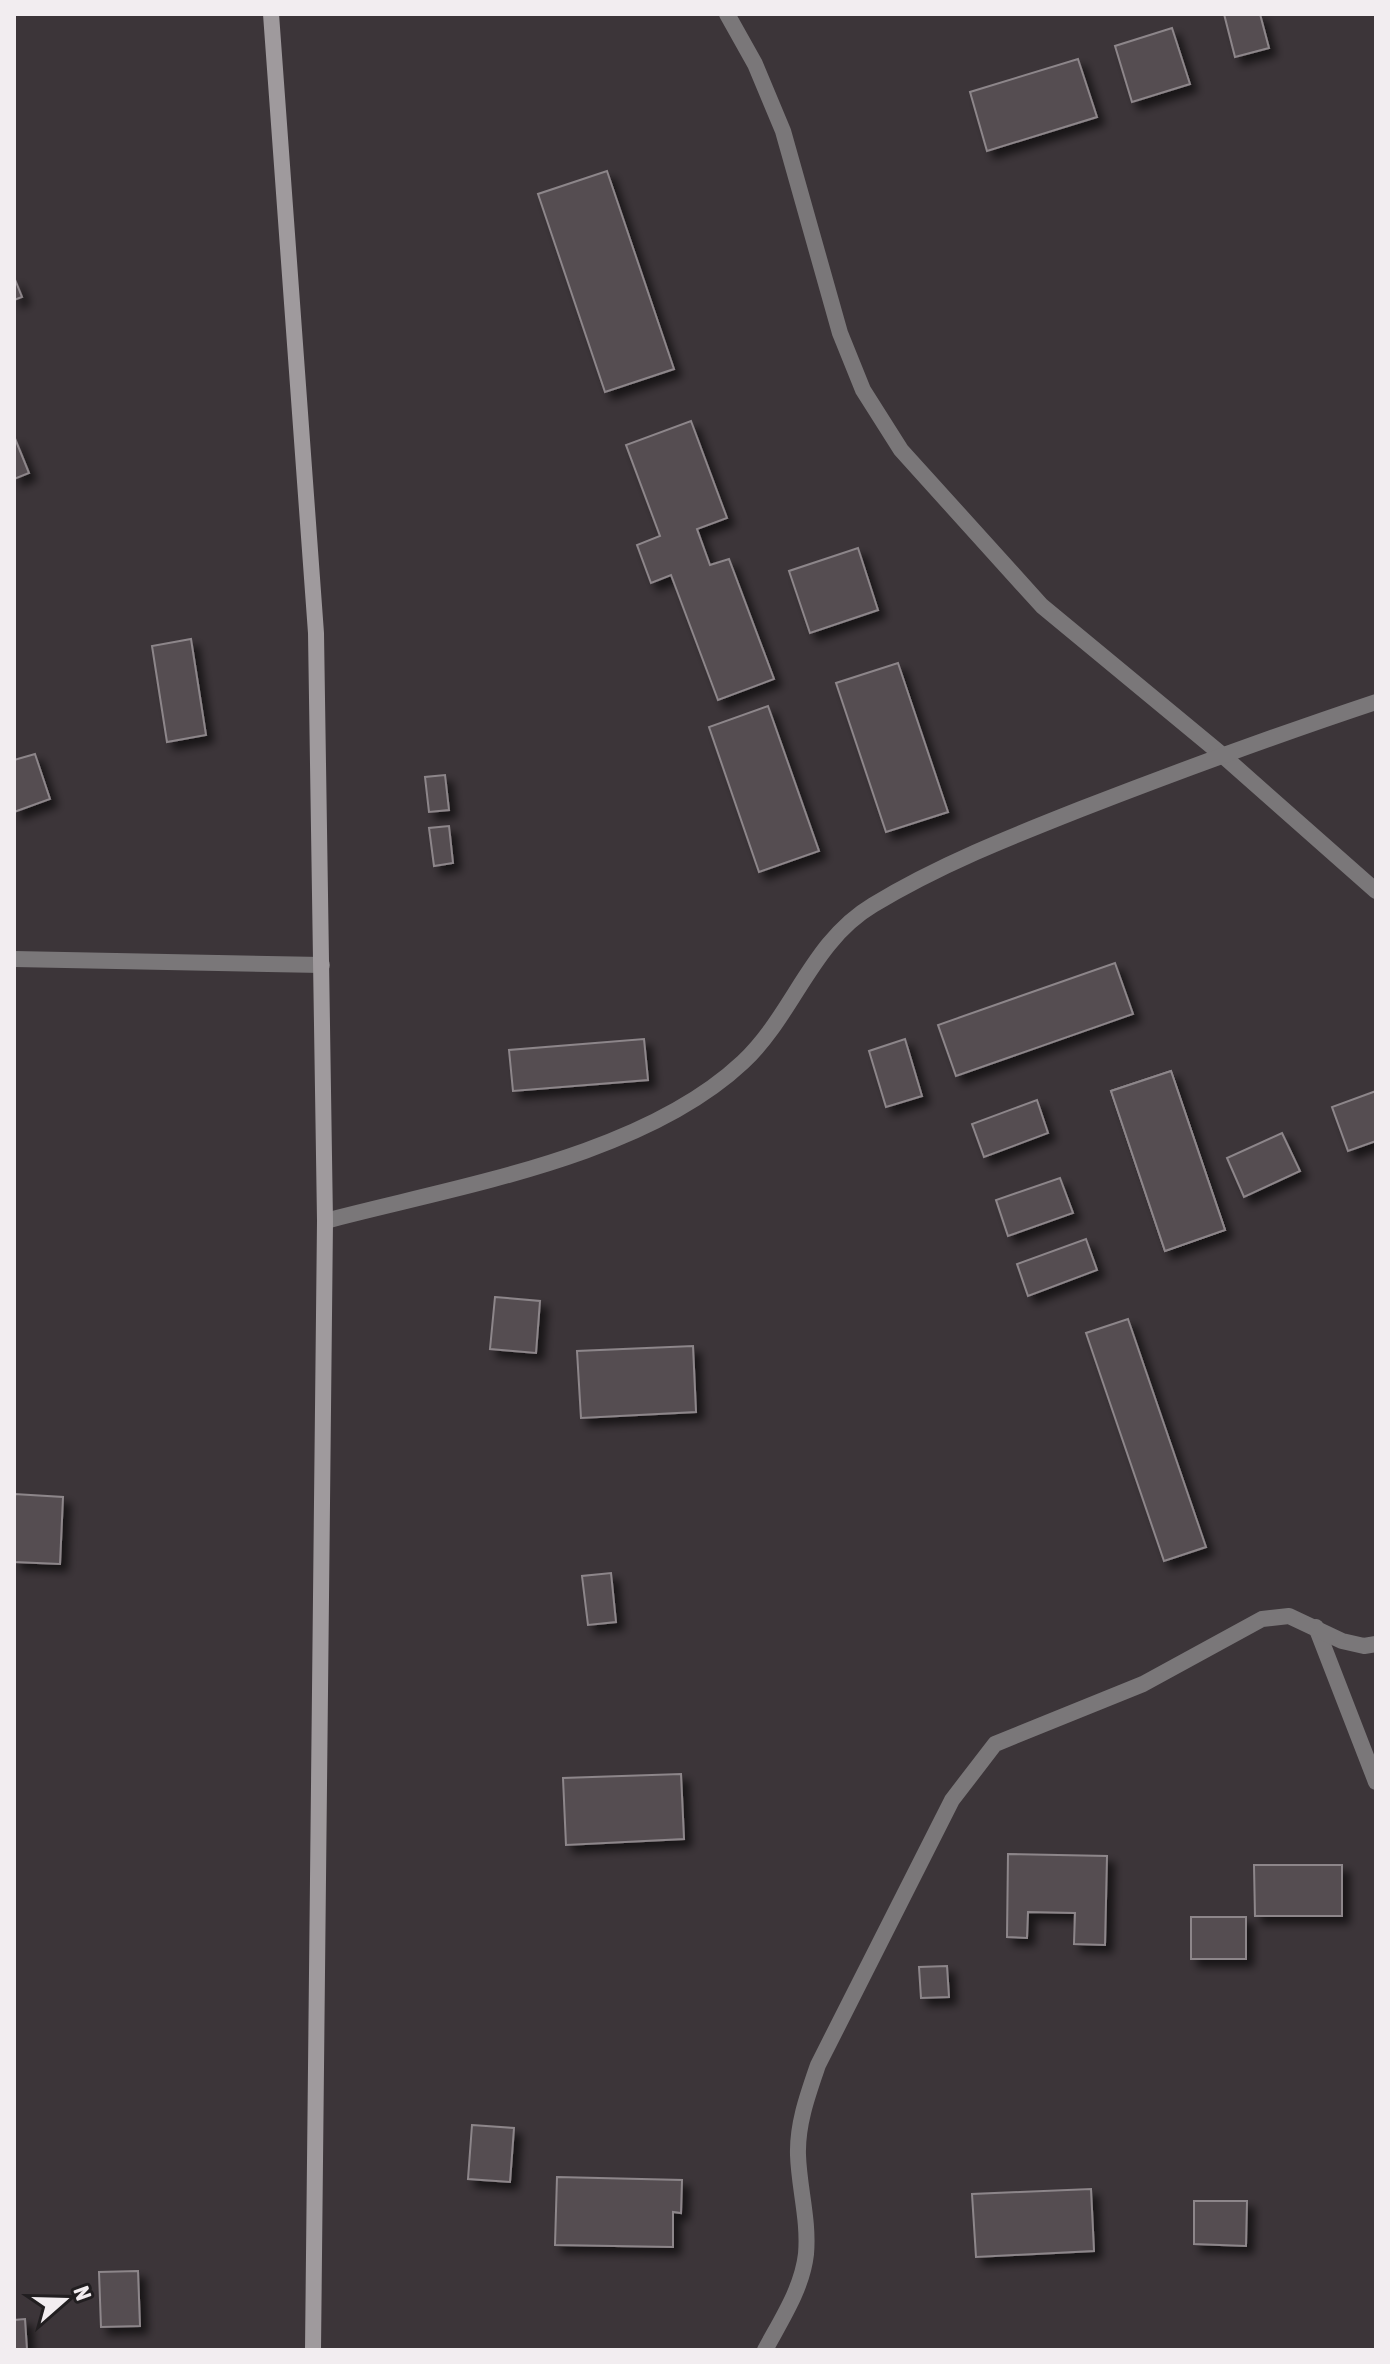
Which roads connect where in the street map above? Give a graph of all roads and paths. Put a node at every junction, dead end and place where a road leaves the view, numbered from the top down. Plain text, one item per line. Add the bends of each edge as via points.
1 (271, 14) edge
2 (727, 14) edge
3 (1376, 702) edge
4 (1221, 754) junction
5 (1376, 891) edge
6 (14, 959) edge
7 (322, 965) junction
8 (325, 1221) junction
9 (1316, 1627) junction
10 (1376, 1644) edge
11 (1376, 1782) edge
12 (313, 2350) edge
13 (765, 2350) edge

1 - 7 street via 316,633
2 - 4 street via 783,131 840,333 863,390 901,450 1042,606
3 - 4 street
4 - 5 street
4 - 8 street via 979,849 870,906 829,939 745,1061 684,1108 591,1149
6 - 7 street
7 - 8 street
8 - 12 street
9 - 10 street via 1342,1641
9 - 11 street
9 - 13 street via 1289,1616 1262,1619 1157,1678 995,1744 977,1765 952,1800 818,2065 803,2110 797,2153 806,2257 795,2293

